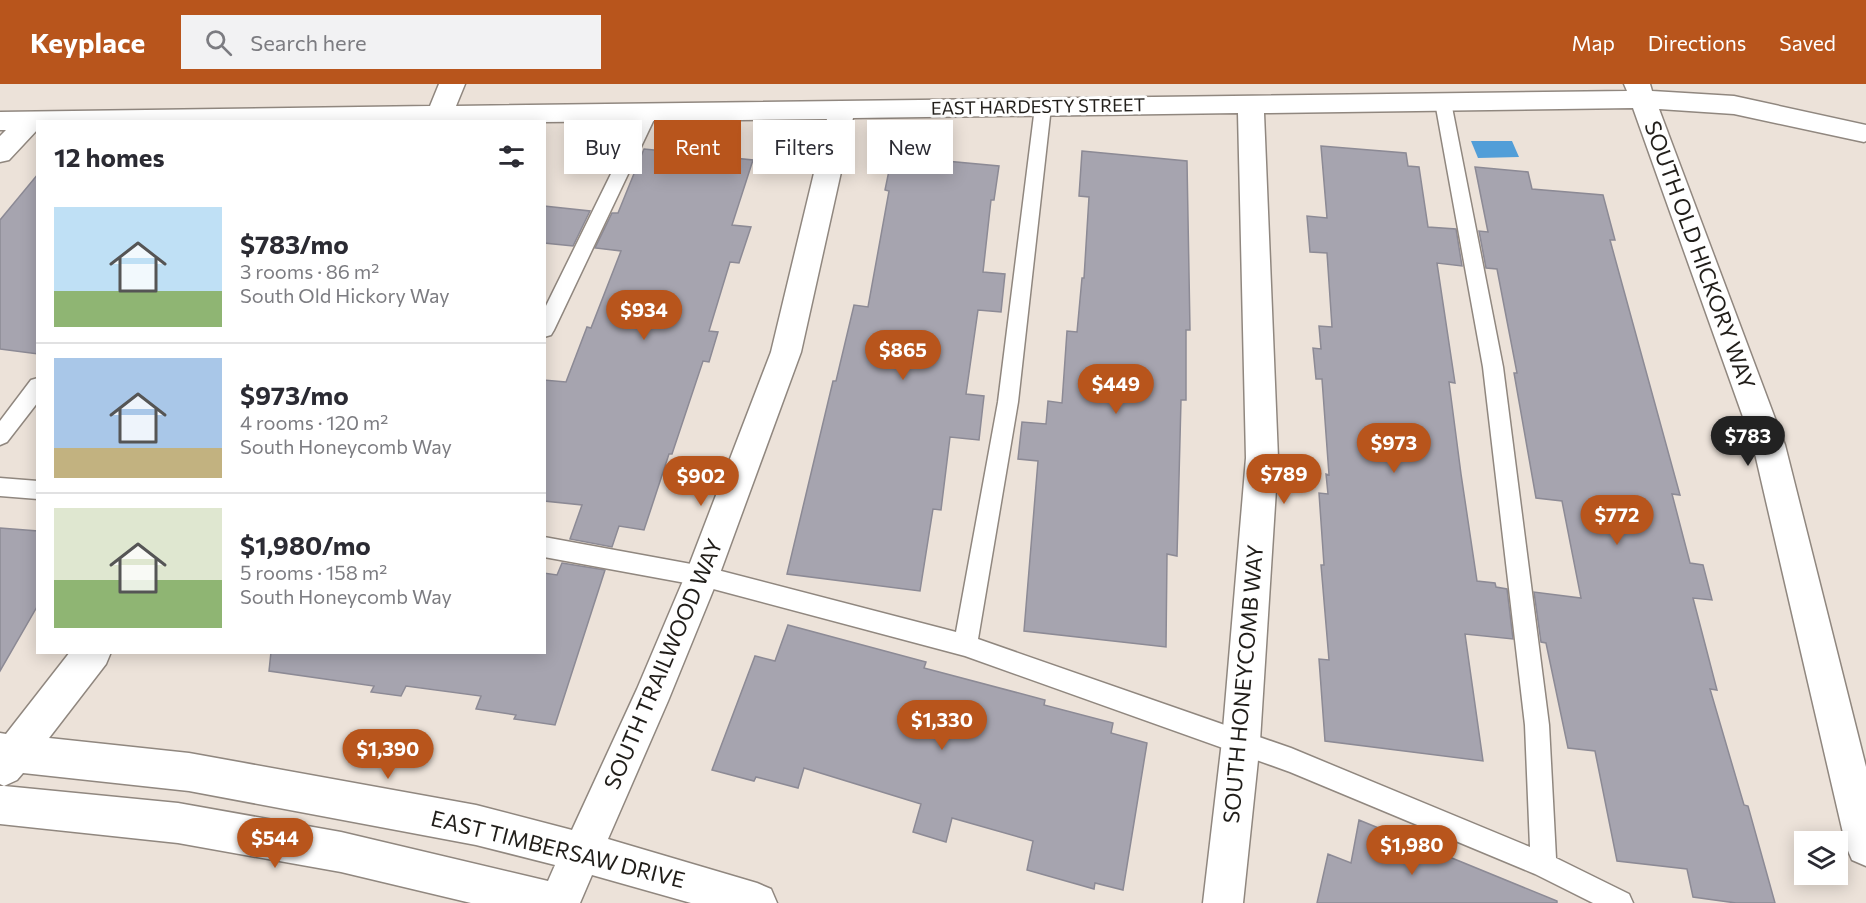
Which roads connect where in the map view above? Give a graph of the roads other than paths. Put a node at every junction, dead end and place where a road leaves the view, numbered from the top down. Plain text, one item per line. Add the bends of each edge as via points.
1 (452, 84) edge
2 (1641, 91) edge
3 (1443, 102) junction
4 (1251, 104) junction
5 (1043, 107) junction
6 (842, 110) junction
7 (649, 113) junction
8 (438, 119) edge
9 (29, 120) junction
10 (237, 120) edge
11 (0, 121) edge
12 (1864, 133) dead end
13 (0, 153) edge
14 (546, 326) edge
15 (36, 389) edge
16 (0, 436) edge
17 (0, 487) edge
18 (36, 490) edge
19 (546, 547) edge
20 (702, 576) junction
21 (965, 645) junction
22 (91, 654) edge
23 (1240, 741) junction
24 (5, 759) edge
25 (0, 805) edge
26 (1866, 846) edge
27 (582, 852) junction
28 (1544, 865) junction
29 (558, 903) edge
30 (758, 903) edge
31 (1223, 903) edge
32 (1620, 903) edge

1 - 8 street
2 - 3 street, EAST HARDESTY STREET
2 - 12 street, EAST HARDESTY STREET via 1734,105
2 - 26 street, SOUTH OLD HICKORY WAY via 1769,445
3 - 4 street, EAST HARDESTY STREET
3 - 28 lane via 1493,367 1538,725
4 - 5 street, EAST HARDESTY STREET
4 - 23 street, SOUTH HONEYCOMB WAY via 1262,458
5 - 6 street, EAST HARDESTY STREET
5 - 21 lane via 1008,402
6 - 7 street, EAST HARDESTY STREET
6 - 20 street, SOUTH TRAILWOOD WAY via 786,352
7 - 8 street, EAST HARDESTY STREET
7 - 14 lane
8 - 10 street, EAST HARDESTY STREET
9 - 10 street, EAST HARDESTY STREET
9 - 11 street, EAST HARDESTY STREET
9 - 13 street
15 - 16 lane
17 - 18 lane
19 - 20 lane
20 - 21 lane
20 - 27 street, SOUTH TRAILWOOD WAY
21 - 23 lane
22 - 24 street
23 - 28 lane
23 - 31 street, SOUTH HONEYCOMB WAY
24 - 27 street, EAST TIMBERSAW DRIVE via 189,772 476,825
25 - 29 street via 178,823 341,852
27 - 29 street, SOUTH TRAILWOOD WAY
27 - 30 street, EAST TIMBERSAW DRIVE
28 - 32 lane

